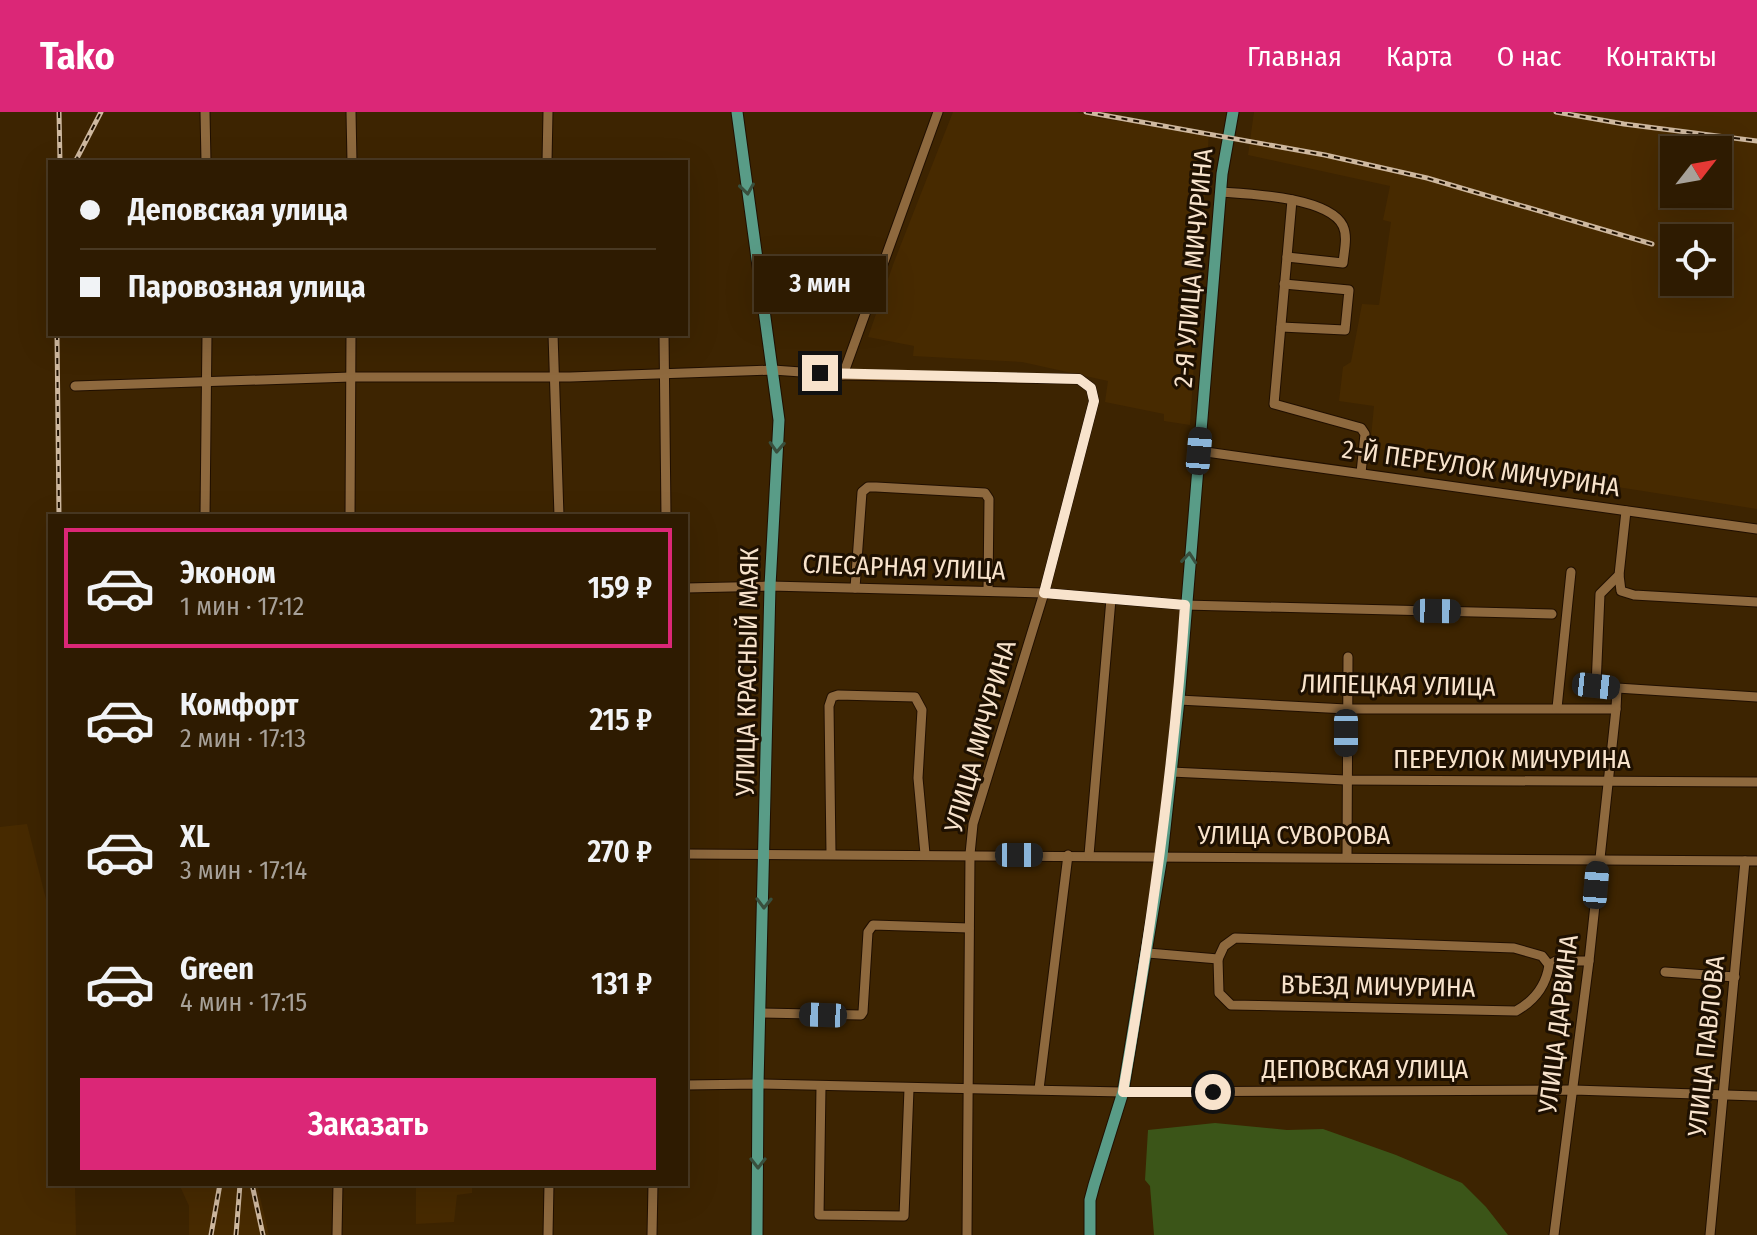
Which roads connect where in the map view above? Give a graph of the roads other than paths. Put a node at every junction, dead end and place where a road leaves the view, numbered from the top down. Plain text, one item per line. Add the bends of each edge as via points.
1 (205, 112) edge
2 (351, 112) edge
3 (548, 112) edge
4 (737, 112) edge
5 (938, 112) edge
6 (1233, 112) edge
7 (206, 160) edge
8 (352, 160) edge
9 (548, 160) edge
10 (1221, 192) junction
11 (1292, 200) junction
12 (1287, 257) junction
13 (1284, 284) junction
14 (1281, 327) junction
15 (207, 336) edge
16 (351, 336) edge
17 (553, 336) edge
18 (664, 336) edge
19 (773, 370) junction
20 (664, 374) junction
21 (843, 375) junction
22 (351, 377) junction
23 (554, 378) junction
24 (206, 383) junction
25 (75, 386) dead end
26 (1199, 451) junction
27 (1361, 473) junction
28 (1626, 511) junction
29 (205, 514) edge
30 (350, 514) edge
31 (559, 514) edge
32 (666, 514) edge
33 (1757, 529) edge
34 (1571, 572) dead end
35 (1619, 575) junction
36 (770, 586) junction
37 (688, 588) edge
38 (855, 588) junction
39 (988, 591) junction
40 (1044, 593) junction
41 (1111, 599) junction
42 (1757, 602) edge
43 (1185, 605) junction
44 (1552, 614) dead end
45 (1348, 657) dead end
46 (1596, 686) junction
47 (1617, 688) junction
48 (1757, 697) edge
49 (1179, 700) junction
50 (1557, 708) junction
51 (1593, 708) junction
52 (1346, 709) junction
53 (1616, 709) junction
54 (1171, 772) junction
55 (1345, 780) junction
56 (1757, 782) edge
57 (1607, 783) junction
58 (765, 852) junction
59 (831, 853) junction
60 (688, 854) edge
61 (925, 854) junction
62 (970, 854) junction
63 (1068, 855) junction
64 (1089, 855) junction
65 (1162, 856) junction
66 (1347, 857) junction
67 (1598, 860) junction
68 (1745, 861) junction
69 (1757, 861) edge
70 (969, 928) junction
71 (1148, 953) junction
72 (1218, 959) junction
73 (1589, 961) junction
74 (1549, 965) junction
75 (1665, 972) dead end
76 (1735, 977) junction
77 (762, 1013) junction
78 (758, 1084) junction
79 (688, 1085) edge
80 (821, 1087) junction
81 (909, 1089) junction
82 (967, 1089) junction
83 (1039, 1089) junction
84 (1574, 1090) junction
85 (1123, 1092) junction
86 (1722, 1095) junction
87 (1757, 1096) edge
88 (338, 1186) edge
89 (549, 1186) edge
90 (653, 1186) edge
91 (337, 1235) edge
92 (548, 1235) edge
93 (652, 1235) edge
94 (757, 1235) edge
95 (967, 1235) edge
96 (1090, 1235) edge
97 (1554, 1235) edge
98 (1710, 1235) edge

1 - 7 street
2 - 8 street
3 - 9 street
4 -> 19 main road, УЛИЦА КРАСНЫЙ МАЯК
5 - 21 street
6 - 10 main road, 2-Я УЛИЦА МИЧУРИНА
10 - 11 street
10 - 26 main road, 2-Я УЛИЦА МИЧУРИНА
11 - 12 street
11 - 12 street via 1332,212 1343,227 1343,263
12 - 13 street
13 - 14 street
13 - 14 street via 1349,290 1345,330
14 - 27 street via 1274,404 1361,428
15 - 24 street
16 - 22 street
17 - 23 street
18 - 20 street
19 - 20 street
19 - 21 street
19 -> 36 main road, УЛИЦА КРАСНЫЙ МАЯК via 779,420
20 - 23 street
20 - 32 street
21 - 40 street, УЛИЦА МИЧУРИНА via 1079,379 1091,388 1094,401
22 - 23 street
22 - 24 street
22 - 30 street
23 - 31 street
24 - 25 street
24 - 29 street
26 - 27 street, 2-Й ПЕРЕУЛОК МИЧУРИНА
43 -> 26 main road, 2-Я УЛИЦА МИЧУРИНА
27 - 28 street, 2-Й ПЕРЕУЛОК МИЧУРИНА
28 - 33 street, 2-Й ПЕРЕУЛОК МИЧУРИНА
28 - 35 street
34 - 50 street
35 - 42 street via 1621,591 1634,595
35 - 46 street via 1600,594
36 - 37 street, СЛЕСАРНАЯ УЛИЦА
36 - 38 street, СЛЕСАРНАЯ УЛИЦА
36 - 58 main road, УЛИЦА КРАСНЫЙ МАЯК
38 - 39 street, СЛЕСАРНАЯ УЛИЦА
38 - 39 street via 862,492 876,487 985,493
39 - 40 street, СЛЕСАРНАЯ УЛИЦА
40 - 41 street, СЛЕСАРНАЯ УЛИЦА
40 - 62 street, УЛИЦА МИЧУРИНА via 973,824
41 - 43 street, СЛЕСАРНАЯ УЛИЦА
41 - 64 street
43 - 44 street, СЛЕСАРНАЯ УЛИЦА
43 - 49 main road, 2-Я УЛИЦА МИЧУРИНА
45 - 52 street
46 - 47 street
46 - 51 street
47 - 48 street
47 - 53 street, УЛИЦА ДАРВИНА
49 - 52 street, ЛИПЕЦКАЯ УЛИЦА
49 - 54 main road, 2-Я УЛИЦА МИЧУРИНА
50 - 51 street, ЛИПЕЦКАЯ УЛИЦА
50 - 52 street, ЛИПЕЦКАЯ УЛИЦА
51 - 53 street, ЛИПЕЦКАЯ УЛИЦА
52 - 55 street
53 - 57 street, УЛИЦА ДАРВИНА
54 - 55 street, ПЕРЕУЛОК МИЧУРИНА
54 - 65 main road, 2-Я УЛИЦА МИЧУРИНА
55 - 57 street, ПЕРЕУЛОК МИЧУРИНА
55 - 66 street
56 - 57 street, ПЕРЕУЛОК МИЧУРИНА
57 - 67 street, УЛИЦА ДАРВИНА
58 - 59 street, УЛИЦА СУВОРОВА
58 - 60 street, УЛИЦА СУВОРОВА
58 -> 77 main road, УЛИЦА КРАСНЫЙ МАЯК
59 - 61 street, УЛИЦА СУВОРОВА
59 - 61 street via 829,706 838,695 915,697 920,703 918,778
61 - 62 street, УЛИЦА СУВОРОВА
62 - 63 street, УЛИЦА СУВОРОВА
62 - 70 street, УЛИЦА МИЧУРИНА
63 - 64 street, УЛИЦА СУВОРОВА
63 - 83 street
64 - 65 street, УЛИЦА СУВОРОВА
65 - 66 street, УЛИЦА СУВОРОВА
65 - 71 main road, 2-Я УЛИЦА МИЧУРИНА
66 - 67 street, УЛИЦА СУВОРОВА
67 - 68 street, УЛИЦА СУВОРОВА
67 - 73 street, УЛИЦА ДАРВИНА
68 - 69 street, УЛИЦА СУВОРОВА
68 - 76 street, УЛИЦА ПАВЛОВА
70 - 77 street via 873,925 868,932 861,1015
70 - 82 street, УЛИЦА МИЧУРИНА
71 - 72 street
71 - 85 main road, 2-Я УЛИЦА МИЧУРИНА
72 - 74 street, ВЪЕЗД МИЧУРИНА via 1235,938 1514,948 1542,956
72 - 74 street, ВЪЕЗД МИЧУРИНА via 1219,993 1231,1005 1516,1011 1539,993
73 - 74 street
73 - 84 street, УЛИЦА ДАРВИНА
75 - 76 street
76 - 86 street, УЛИЦА ПАВЛОВА
77 - 78 main road, УЛИЦА КРАСНЫЙ МАЯК
78 - 79 street, ДЕПОВСКАЯ УЛИЦА
78 - 80 street, ДЕПОВСКАЯ УЛИЦА
78 -> 94 main road, УЛИЦА КРАСНЫЙ МАЯК
80 - 81 street, ДЕПОВСКАЯ УЛИЦА
80 - 81 street via 819,1215 904,1216
81 - 82 street, ДЕПОВСКАЯ УЛИЦА
82 - 83 street, ДЕПОВСКАЯ УЛИЦА
82 - 95 street, УЛИЦА МИЧУРИНА
83 - 85 street, ДЕПОВСКАЯ УЛИЦА
84 - 85 street, ДЕПОВСКАЯ УЛИЦА
84 - 86 street, ДЕПОВСКАЯ УЛИЦА
84 - 97 street, УЛИЦА ДАРВИНА
85 - 96 main road, 2-Я УЛИЦА МИЧУРИНА via 1090,1200
86 - 87 street, ДЕПОВСКАЯ УЛИЦА
86 - 98 street, УЛИЦА ПАВЛОВА
88 - 91 street
89 - 92 street
90 - 93 street

